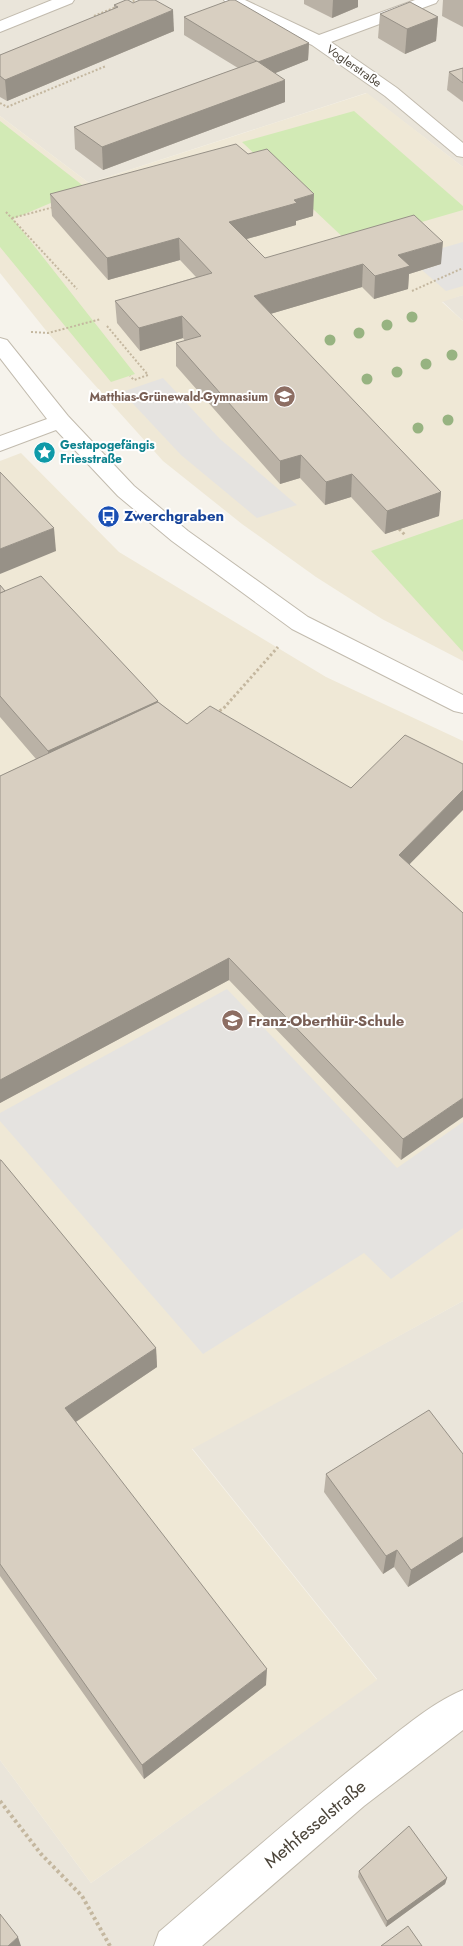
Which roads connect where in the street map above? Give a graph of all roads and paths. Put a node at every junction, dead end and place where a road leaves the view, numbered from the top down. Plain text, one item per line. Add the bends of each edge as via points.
1 (66, 0) edge
2 (232, 0) edge
3 (430, 0) edge
4 (0, 27) edge
5 (318, 41) junction
6 (106, 66) dead end
7 (0, 103) edge
8 (459, 145) edge
9 (60, 205) edge
10 (6, 212) dead end
11 (12, 218) junction
12 (463, 268) edge
13 (77, 289) dead end
14 (412, 291) dead end
15 (101, 319) dead end
16 (107, 326) dead end
17 (48, 333) dead end
18 (0, 344) edge
19 (130, 376) dead end
20 (60, 421) junction
21 (0, 444) edge
22 (399, 529) edge
23 (405, 535) dead end
24 (300, 623) junction
25 (463, 705) edge
26 (214, 713) edge
27 (463, 1708) edge
28 (0, 1801) edge
29 (110, 1946) edge
30 (173, 1946) edge

1 - 4 street
2 - 5 street, Voglerstraße
3 - 5 street
5 - 8 street, Voglerstraße via 392,92
6 - 7 path via 7,108
9 - 11 path
10 - 11 path
11 - 13 path
12 - 14 path
15 - 17 path
16 - 19 path via 148,375 134,380
18 - 20 street
20 - 21 street
20 - 24 street via 126,491 180,536
22 - 23 path
24 - 25 street
24 - 26 path
27 - 30 street, Methfesselstraße via 419,1738 334,1807
28 - 29 path via 41,1854 82,1896

